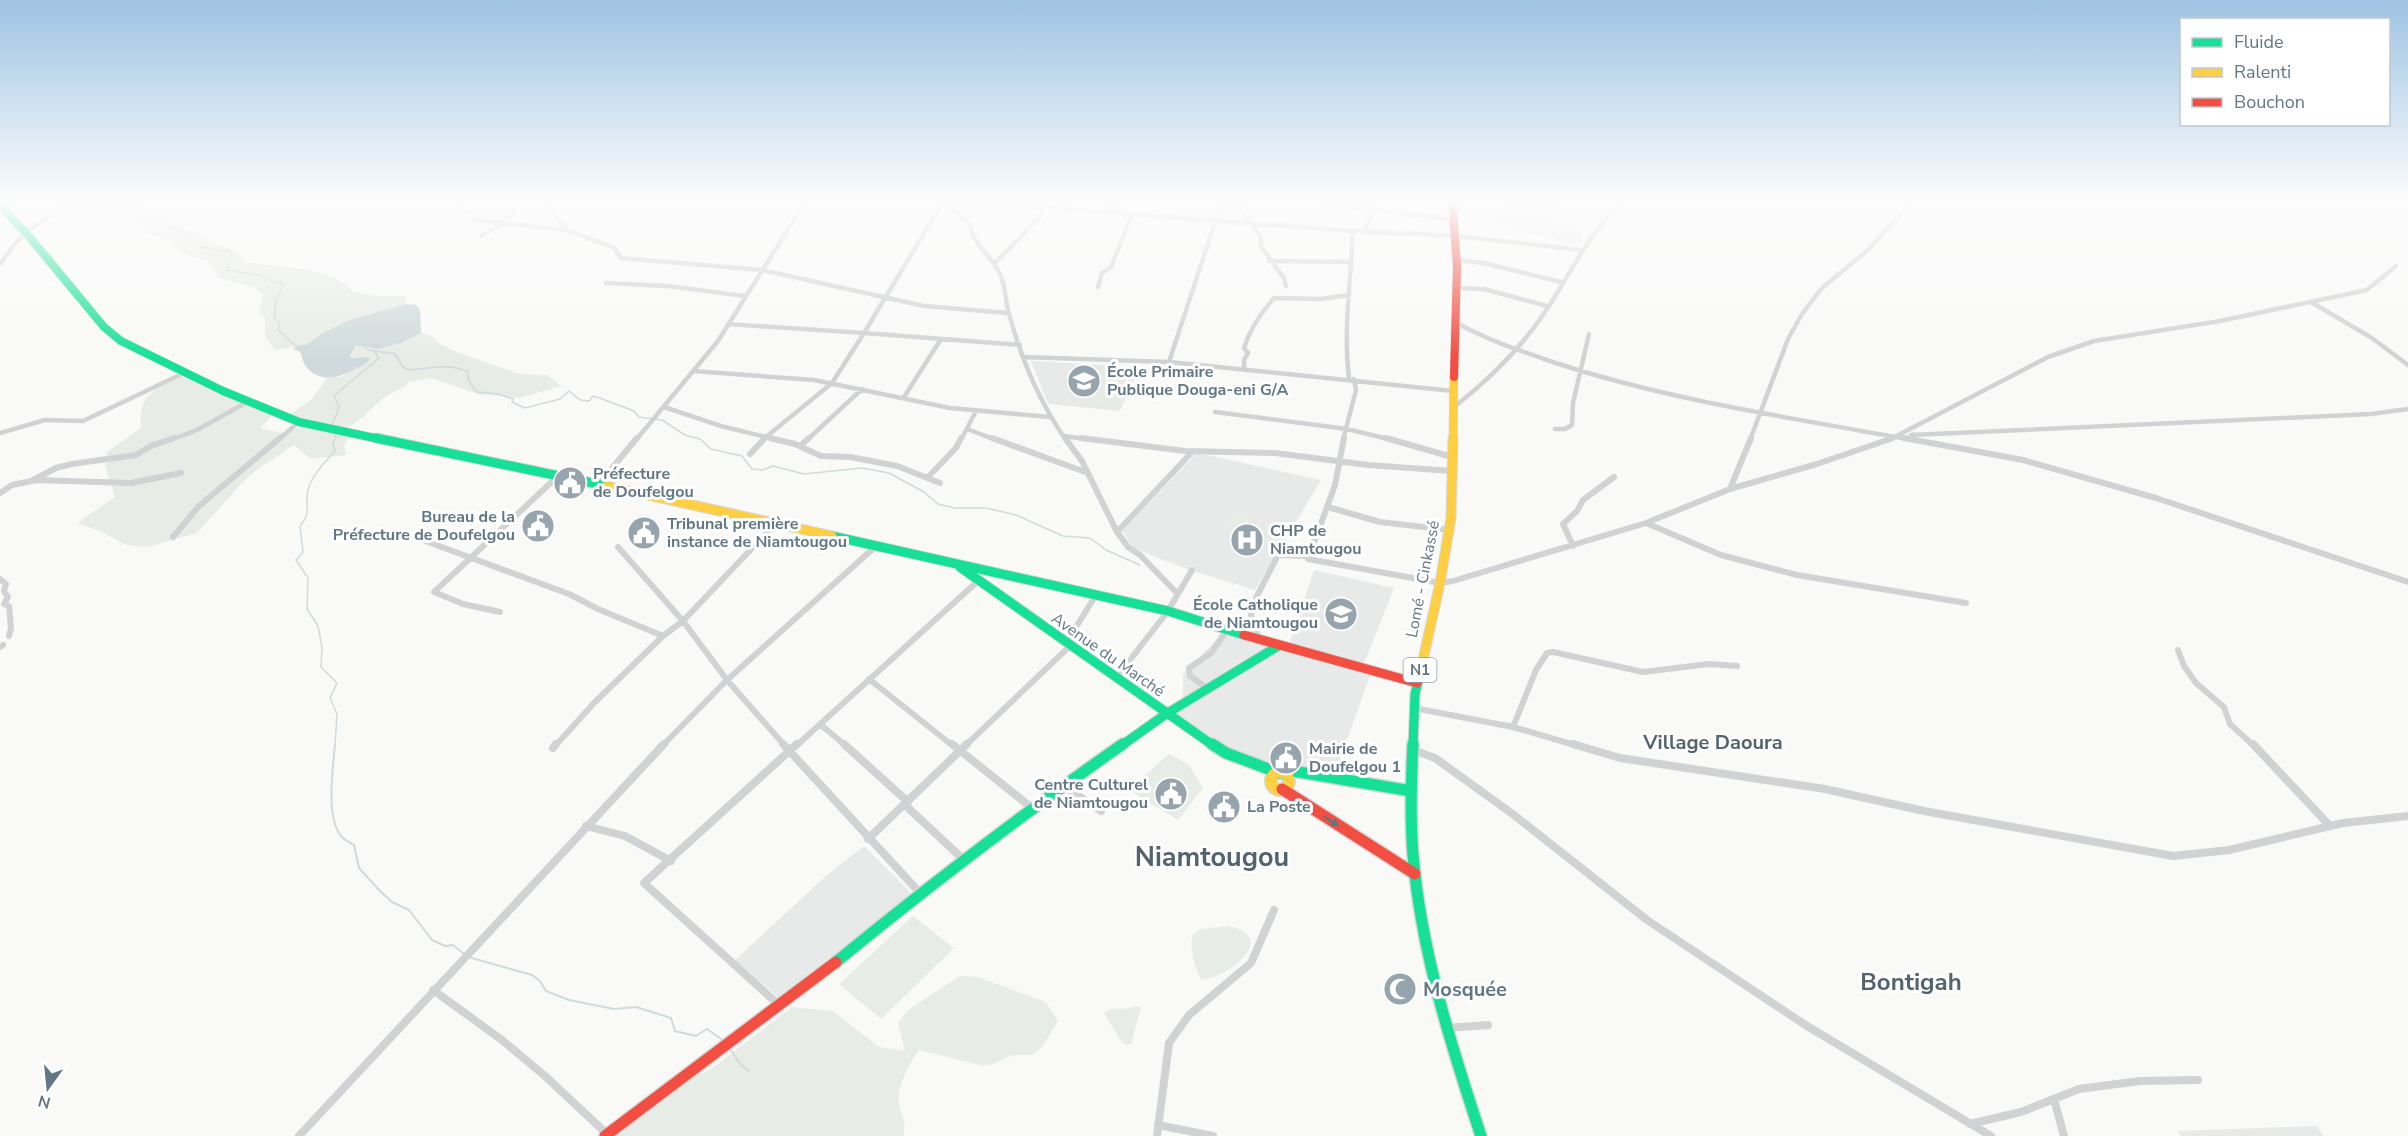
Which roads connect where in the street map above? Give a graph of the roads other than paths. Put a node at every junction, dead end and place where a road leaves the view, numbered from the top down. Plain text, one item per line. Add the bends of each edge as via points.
1 (43, 252) edge
2 (616, 252) edge
3 (773, 252) edge
4 (914, 252) edge
5 (986, 252) edge
6 (1006, 252) edge
7 (1117, 252) edge
8 (1205, 252) edge
9 (1264, 252) edge
10 (1352, 252) edge
11 (1457, 252) edge
12 (1580, 252) edge
13 (1865, 252) edge
14 (1457, 260) junction
15 (1269, 261) junction
16 (1351, 262) junction
17 (995, 263) junction
18 (2396, 266) dead end
19 (762, 270) junction
20 (1561, 282) junction
21 (606, 283) dead end
22 (1286, 286) dead end
23 (1098, 287) dead end
24 (1456, 288) junction
25 (1349, 295) junction
26 (745, 296) junction
27 (884, 298) junction
28 (2309, 302) junction
29 (1547, 306) junction
30 (1008, 313) junction
31 (1457, 322) junction
32 (728, 324) junction
33 (864, 333) junction
34 (1589, 334) dead end
35 (941, 339) junction
36 (1020, 345) junction
37 (1514, 349) junction
38 (1024, 357) junction
39 (1169, 362) junction
40 (2408, 365) edge
41 (1244, 368) junction
42 (693, 371) junction
43 (1581, 372) junction
44 (184, 373) junction
45 (1351, 379) junction
46 (832, 383) junction
47 (862, 388) junction
48 (1453, 391) junction
49 (904, 397) junction
50 (249, 401) junction
51 (664, 407) junction
52 (1454, 407) junction
53 (2408, 409) edge
54 (976, 411) junction
55 (1762, 411) junction
56 (1215, 412) dead end
57 (1050, 417) junction
58 (299, 422) junction
59 (968, 429) junction
60 (1347, 429) junction
61 (1555, 429) dead end
62 (0, 433) edge
63 (1064, 436) junction
64 (1899, 436) junction
65 (766, 437) junction
66 (800, 446) junction
67 (1194, 451) junction
68 (750, 454) dead end
69 (1453, 458) junction
70 (1338, 461) junction
71 (1452, 471) junction
72 (1088, 472) junction
73 (181, 473) dead end
74 (558, 476) junction
75 (928, 477) junction
76 (1614, 477) dead end
77 (31, 481) junction
78 (940, 483) dead end
79 (599, 484) junction
80 (11, 486) junction
81 (0, 487) edge
82 (1730, 489) junction
83 (0, 493) edge
84 (1328, 507) junction
85 (1646, 523) junction
86 (774, 525) junction
87 (1450, 530) junction
88 (1117, 532) junction
89 (404, 533) dead end
90 (173, 537) dead end
91 (876, 546) junction
92 (1573, 546) junction
93 (618, 547) dead end
94 (1309, 556) junction
95 (472, 557) junction
96 (958, 566) junction
97 (1192, 570) dead end
98 (0, 579) edge
99 (978, 581) junction
100 (2408, 582) edge
101 (1440, 583) junction
102 (1177, 593) junction
103 (1096, 595) junction
104 (1966, 603) dead end
105 (1168, 611) junction
106 (500, 612) dead end
107 (683, 621) junction
108 (1227, 630) junction
109 (9, 636) dead end
110 (663, 636) junction
111 (1259, 639) junction
112 (1068, 645) junction
113 (1280, 645) junction
114 (2178, 650) dead end
115 (1737, 666) dead end
116 (1116, 678) junction
117 (869, 679) junction
118 (727, 680) junction
119 (1417, 683) junction
120 (1208, 689) junction
121 (1413, 708) junction
122 (1166, 714) junction
123 (820, 724) junction
124 (1513, 728) junction
125 (553, 748) dead end
126 (1413, 750) junction
127 (961, 751) junction
128 (790, 753) junction
129 (1245, 762) junction
130 (1282, 774) junction
131 (1270, 782) junction
132 (1064, 785) junction
133 (1282, 789) junction
134 (1412, 791) junction
135 (906, 803) junction
136 (1032, 808) junction
137 (1101, 811) dead end
138 (2408, 816) edge
139 (2329, 825) junction
140 (586, 826) junction
141 (868, 839) junction
142 (964, 860) junction
143 (671, 861) junction
144 (1415, 874) junction
145 (920, 893) junction
146 (1274, 910) dead end
147 (433, 990) junction
148 (779, 1006) junction
149 (1488, 1025) dead end
150 (1447, 1028) junction
151 (2198, 1080) dead end
152 (2054, 1099) junction
153 (1970, 1124) junction
154 (1158, 1125) junction
155 (606, 1135) edge
156 (299, 1136) edge
157 (1157, 1136) edge
158 (1213, 1136) edge
159 (1481, 1136) edge
160 (1991, 1136) edge
161 (2064, 1136) edge

1 - 44 main road via 104,327 121,341
2 - 19 street via 621,258
3 - 19 street
4 - 27 street
5 - 17 street
6 - 17 street
7 - 23 street via 1111,267 1102,273
8 - 39 street
9 - 15 street
10 - 16 street
11 - 14 main road, Lomé - Cinkassé / N1
12 - 20 street
13 - 55 street via 1821,289 1802,314 1788,339
14 - 20 street
14 - 24 main road, Lomé - Cinkassé / N1
15 - 16 street
15 - 22 street
16 - 25 street
17 - 30 street via 1002,277
18 - 28 street via 2367,290
19 - 26 street
19 - 27 street
20 - 29 street
21 - 26 street
24 - 29 street via 1484,289
24 - 31 main road, Lomé - Cinkassé / N1
25 - 41 street via 1274,298 1246,339
25 - 45 street via 1345,348
26 - 32 street
27 - 30 street via 924,306
27 - 33 street
28 - 40 street via 2372,338
28 - 64 street via 2094,341 2048,357
29 - 37 street
30 - 36 street
31 - 37 street
31 - 48 main road, Lomé - Cinkassé / N1
32 - 33 street
32 - 42 street
33 - 35 street
33 - 46 street
34 - 43 street
35 - 36 street
35 - 49 street
36 - 38 street
37 - 43 street
37 - 52 street via 1482,385
38 - 39 street
38 - 57 street
39 - 41 street
41 - 45 street
42 - 46 street
42 - 51 street
43 - 55 street
43 - 61 street via 1572,425
44 - 50 main road
44 - 62 street via 83,421 45,420
45 - 48 street
45 - 60 street via 1356,390
46 - 47 street
46 - 65 street
47 - 49 street
47 - 66 street
48 - 52 main road, Lomé - Cinkassé / N1
49 - 54 street
50 - 58 main road
50 - 77 street via 197,430 136,455 72,464
51 - 65 street
51 - 79 street
52 - 69 main road, Lomé - Cinkassé / N1
53 - 64 street via 2372,414
54 - 57 street
54 - 59 street
55 - 64 street
55 - 82 street
56 - 60 street
57 - 63 street
58 - 74 main road
58 - 90 street via 199,506
59 - 72 street
59 - 75 street
60 - 69 street
60 - 70 street
63 - 67 street
63 - 72 street
64 - 82 street
64 - 100 street via 2045,466 2273,535
65 - 66 street
65 - 68 street
66 - 75 street via 821,456 897,466
67 - 70 street via 1275,453
67 - 88 street
69 - 71 main road, Lomé - Cinkassé / N1
70 - 71 street
70 - 84 street
71 - 87 main road, Lomé - Cinkassé / N1
72 - 88 street
73 - 77 street via 131,483
74 - 79 main road
74 - 95 street
75 - 78 street
76 - 92 street via 1583,500 1563,524
77 - 80 street
79 - 86 main road
80 - 81 street
80 - 83 street
82 - 85 street
84 - 87 street via 1380,522
84 - 94 street
85 - 92 street
85 - 104 street via 1721,555 1797,575
86 - 91 main road
86 - 107 street
87 - 101 main road, Lomé - Cinkassé / N1
88 - 102 street
89 - 95 street
91 - 96 main road
91 - 118 street
92 - 101 street
93 - 107 street
94 - 101 street via 1308,559
94 - 111 street via 1278,555 1251,615
95 - 106 street via 434,592 463,604
95 - 110 street
96 - 99 main road, Avenue du Marché
96 - 103 main road
97 - 102 street
98 - 109 street via 6,584 4,591 8,597 4,604 9,606 12,619
99 - 112 main road, Avenue du Marché
99 - 117 street
101 - 119 main road, Lomé - Cinkassé / N1
102 - 105 street
103 - 105 main road
103 - 112 street via 1070,634
105 - 108 main road
105 - 116 street
107 - 110 street
107 - 118 street
108 - 111 main road
108 - 120 street via 1211,653 1189,668 1190,676
110 - 125 street
111 - 113 main road
112 - 116 main road, Avenue du Marché
112 - 127 street
113 - 119 main road
113 - 120 main road
114 - 139 street via 2196,683 2224,707 2230,724 2268,758
115 - 124 street via 1708,664 1643,672 1553,651 1540,664
116 - 122 main road, Avenue du Marché
117 - 123 street
117 - 127 street
118 - 128 street
118 - 140 street
119 - 121 main road, Lomé - Cinkassé / N1
120 - 122 main road
121 - 124 street
121 - 126 main road, Lomé - Cinkassé / N1
122 - 129 main road, Avenue du Marché
122 - 132 main road
123 - 128 street
123 - 135 street
124 - 139 street via 1620,759 1824,789 1924,812 2173,856 2219,853
126 - 134 main road, Lomé - Cinkassé / N1
126 - 153 street via 1435,758 1514,815 1647,920 1816,1031
127 - 135 street
127 - 136 street
128 - 141 street
128 - 143 street
129 - 130 main road, Avenue du Marché
129 - 131 main road, Avenue du Marché
130 - 131 main road via 1272,776
130 - 133 main road via 1290,783
130 - 134 main road, Avenue du Marché via 1293,771
131 - 133 main road, Avenue du Marché
132 - 136 main road
132 - 137 street
133 -> 144 main road
134 - 144 main road, Lomé - Cinkassé / N1
135 - 141 street
135 - 142 street
136 - 142 main road
138 - 139 street
140 - 143 street via 625,836
140 - 147 street
141 - 145 street
142 - 145 main road
143 - 148 street via 644,883
144 - 150 main road, Lomé - Cinkassé / N1 via 1429,959
145 - 148 main road
146 - 154 street via 1251,963 1188,1015 1169,1043
147 - 155 street via 545,1076
147 - 156 street
148 - 155 main road
149 - 150 street
150 - 159 main road, Lomé - Cinkassé / N1
151 - 152 street via 2104,1085
152 - 153 street via 2021,1112
152 - 161 street
153 - 160 street
154 - 157 street
154 - 158 street

